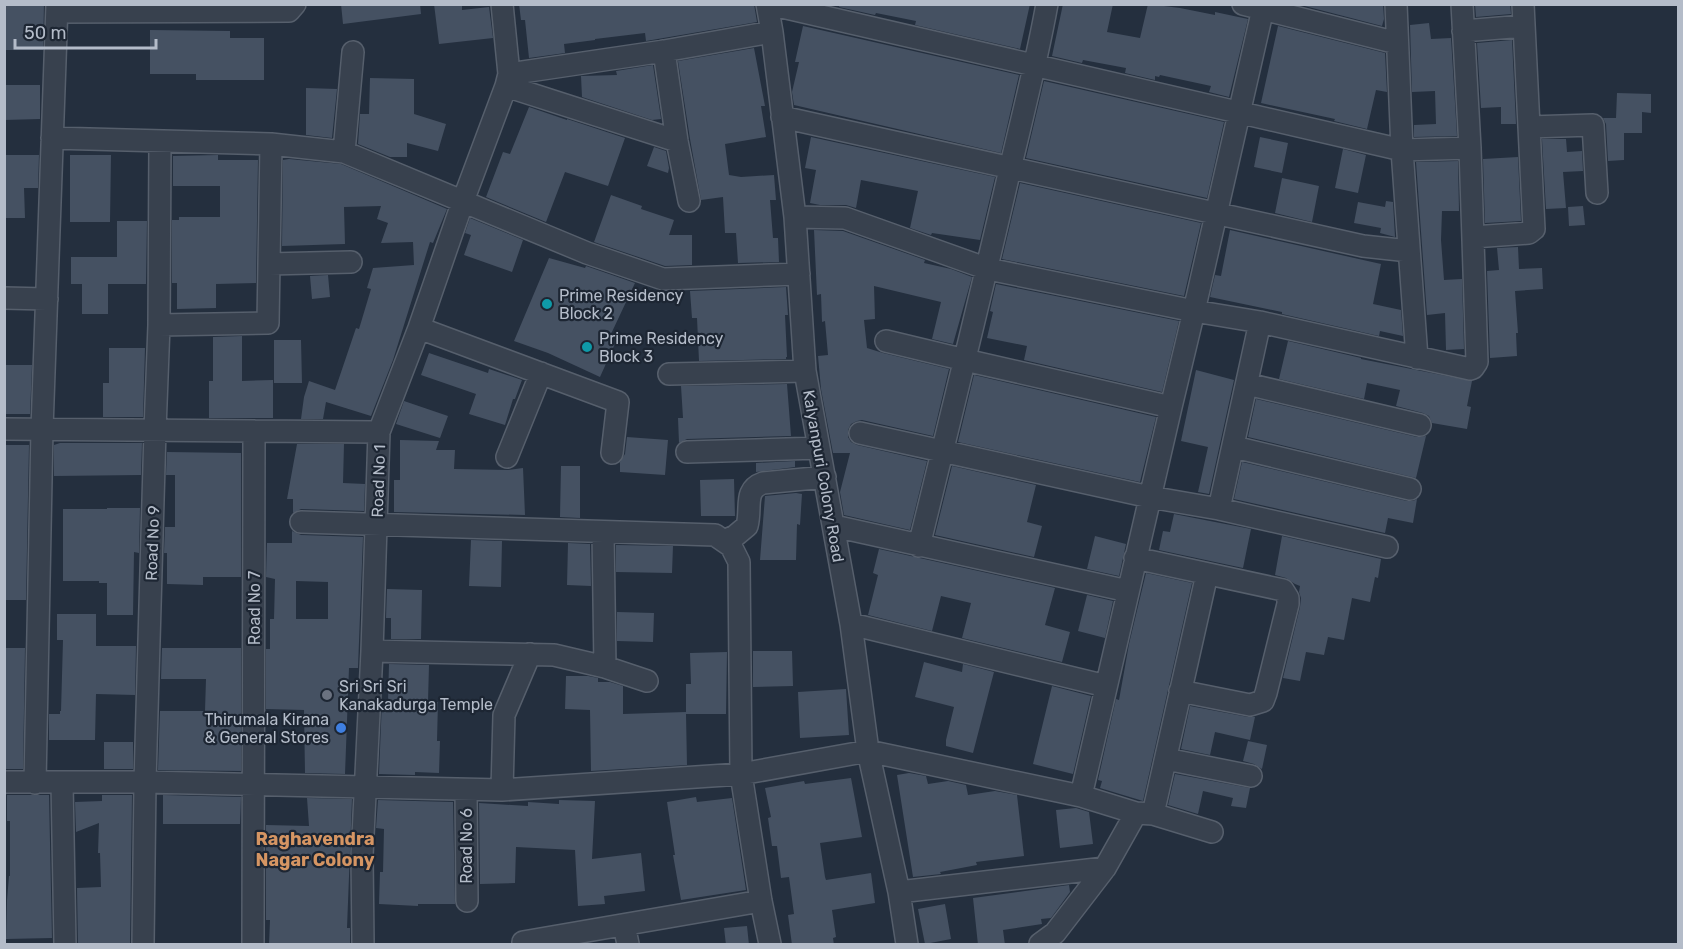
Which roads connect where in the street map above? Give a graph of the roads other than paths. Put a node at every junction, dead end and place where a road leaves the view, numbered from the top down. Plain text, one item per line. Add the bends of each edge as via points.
1 (295, 4) edge
2 (502, 4) edge
3 (768, 4) edge
4 (1047, 4) edge
5 (1396, 4) edge
6 (1462, 4) edge
7 (1523, 4) edge
8 (1257, 6) edge
9 (57, 8) edge
10 (188, 9) edge
11 (1524, 26) junction
12 (1463, 31) junction
13 (772, 32) junction
14 (1397, 43) junction
15 (664, 51) junction
16 (353, 52) dead end
17 (1035, 66) junction
18 (507, 80) junction
19 (1238, 113) junction
20 (782, 117) junction
21 (1529, 127) junction
22 (52, 138) junction
23 (677, 141) junction
24 (160, 142) junction
25 (272, 144) junction
26 (1470, 148) junction
27 (1402, 150) junction
28 (344, 152) junction
29 (1010, 167) junction
30 (1597, 193) dead end
31 (463, 201) junction
32 (689, 201) dead end
33 (1216, 213) junction
34 (795, 217) junction
35 (1473, 237) junction
36 (1409, 251) junction
37 (351, 262) dead end
38 (269, 264) junction
39 (988, 269) junction
40 (799, 274) junction
41 (4, 298) edge
42 (47, 299) junction
43 (1194, 311) junction
44 (1260, 322) junction
45 (159, 325) junction
46 (419, 328) junction
47 (886, 340) dead end
48 (1417, 358) junction
49 (965, 360) junction
50 (805, 371) junction
51 (541, 373) junction
52 (669, 374) dead end
53 (1247, 384) junction
54 (1171, 407) junction
55 (1420, 425) dead end
56 (4, 429) edge
57 (42, 429) junction
58 (154, 430) junction
59 (254, 431) junction
60 (379, 432) junction
61 (860, 433) dead end
62 (1234, 447) junction
63 (819, 448) junction
64 (942, 451) junction
65 (687, 452) dead end
66 (612, 453) dead end
67 (507, 457) dead end
68 (825, 477) junction
69 (1410, 489) dead end
70 (1150, 497) junction
71 (1219, 509) junction
72 (301, 522) dead end
73 (376, 525) junction
74 (834, 526) junction
75 (603, 532) junction
76 (724, 541) junction
77 (919, 546) junction
78 (1387, 547) dead end
79 (1136, 558) junction
80 (1207, 574) junction
81 (1128, 591) junction
82 (851, 624) junction
83 (372, 651) junction
84 (530, 654) junction
85 (605, 667) junction
86 (647, 681) dead end
87 (1106, 686) junction
88 (1180, 691) junction
89 (868, 751) junction
90 (1166, 759) junction
91 (741, 774) junction
92 (1251, 776) dead end
93 (4, 782) edge
94 (145, 782) junction
95 (35, 783) junction
96 (62, 783) junction
97 (254, 784) junction
98 (365, 786) junction
99 (502, 790) junction
100 (466, 791) junction
101 (1081, 795) junction
102 (1145, 814) junction
103 (1212, 832) dead end
104 (1105, 868) junction
105 (899, 892) junction
106 (467, 901) dead end
107 (761, 901) junction
108 (626, 935) edge
109 (1054, 941) edge
110 (523, 942) dead end
111 (65, 945) edge
112 (143, 945) edge
113 (253, 945) edge
114 (363, 945) edge
115 (770, 945) edge
116 (907, 945) edge

1 - 10 street via 289,12
2 - 18 street, Road No 1
3 - 13 street, Kalyanpuri Colony Road
3 - 17 street
4 - 17 street
5 - 14 street
6 - 12 street
7 - 11 street
8 - 14 street
8 - 19 street
9 - 10 street
9 - 22 street
11 - 12 street
11 - 21 street
12 - 26 street
13 - 15 street
13 - 20 street, Kalyanpuri Colony Road
14 - 27 street
15 - 18 street
15 - 23 street
16 - 28 street
17 - 19 street
17 - 29 street
18 - 23 street
18 - 31 street, Road No 1
19 - 27 street
19 - 33 street
20 - 29 street
20 - 34 street, Kalyanpuri Colony Road
21 - 30 street via 1593,125
21 - 35 street via 1534,229 1529,233
22 - 24 street
22 - 42 street
23 - 32 street
24 - 25 street
24 - 45 street, Road No 9
25 - 28 street
25 - 38 street
26 - 27 street
26 - 35 street
27 - 36 street
28 - 31 street
29 - 33 street
29 - 39 street
31 - 40 street via 587,253 663,279
31 - 46 street, Road No 1
33 - 36 street via 1363,246
33 - 43 street
34 - 39 street via 846,218
34 - 40 street, Kalyanpuri Colony Road
35 - 48 street via 1476,366 1470,369
36 - 48 street
37 - 38 street
38 - 45 street via 268,323
39 - 43 street
39 - 49 street
40 - 50 street, Kalyanpuri Colony Road
41 - 42 street
42 - 57 street
43 - 44 street
43 - 54 street
44 - 48 street
44 - 53 street
45 - 58 street, Road No 9
46 - 51 street
46 - 60 street, Road No 1
47 - 49 street
49 - 54 street
49 - 64 street
50 - 52 street
50 - 63 street, Kalyanpuri Colony Road
51 - 66 street via 618,402
51 - 67 street
53 - 55 street
53 - 62 street
54 - 70 street
56 - 57 street
57 - 58 street
57 - 95 street
58 - 59 street
58 - 94 street, Road No 9
59 - 60 street
59 - 97 street, Road No 7
60 - 73 street, Road No 1
61 - 64 street
62 - 69 street
62 - 71 street
63 - 65 street
63 - 68 street, Kalyanpuri Colony Road
64 - 70 street
64 - 77 street
68 - 74 street, Kalyanpuri Colony Road
68 - 76 street via 756,485 751,491 747,526
70 - 71 street
70 - 79 street
71 - 78 street
72 - 73 street
73 - 75 street
73 - 83 street, Road No 1
74 - 77 street
74 - 82 street, Kalyanpuri Colony Road
75 - 76 street via 715,535
75 - 85 street
76 - 91 street via 739,562
77 - 81 street
79 - 80 street
79 - 81 street
80 - 88 street
80 - 88 street via 1283,590 1288,604 1263,701 1250,705
81 - 87 street
82 - 87 street
82 - 89 street, Kalyanpuri Colony Road
83 - 84 street
83 - 98 street, Road No 1
84 - 85 street via 554,655
84 - 99 street via 504,715
85 - 86 street
87 - 101 street
88 - 90 street
89 - 91 street
89 - 101 street
89 - 105 street, Kalyanpuri Colony Road
90 - 92 street
90 - 102 street
91 - 99 street
91 - 107 street
93 - 95 street
94 - 96 street
94 - 97 street
94 - 112 street, Road No 9
95 - 96 street
96 - 111 street
97 - 98 street
97 - 113 street, Road No 7
98 - 100 street
98 - 114 street, Road No 1
99 - 100 street
100 - 106 street, Road No 6
101 - 102 street
102 - 103 street
102 - 104 street
104 - 105 street
104 - 109 street
105 - 116 street, Kalyanpuri Colony Road
107 - 108 street
107 - 115 street
108 - 110 street

